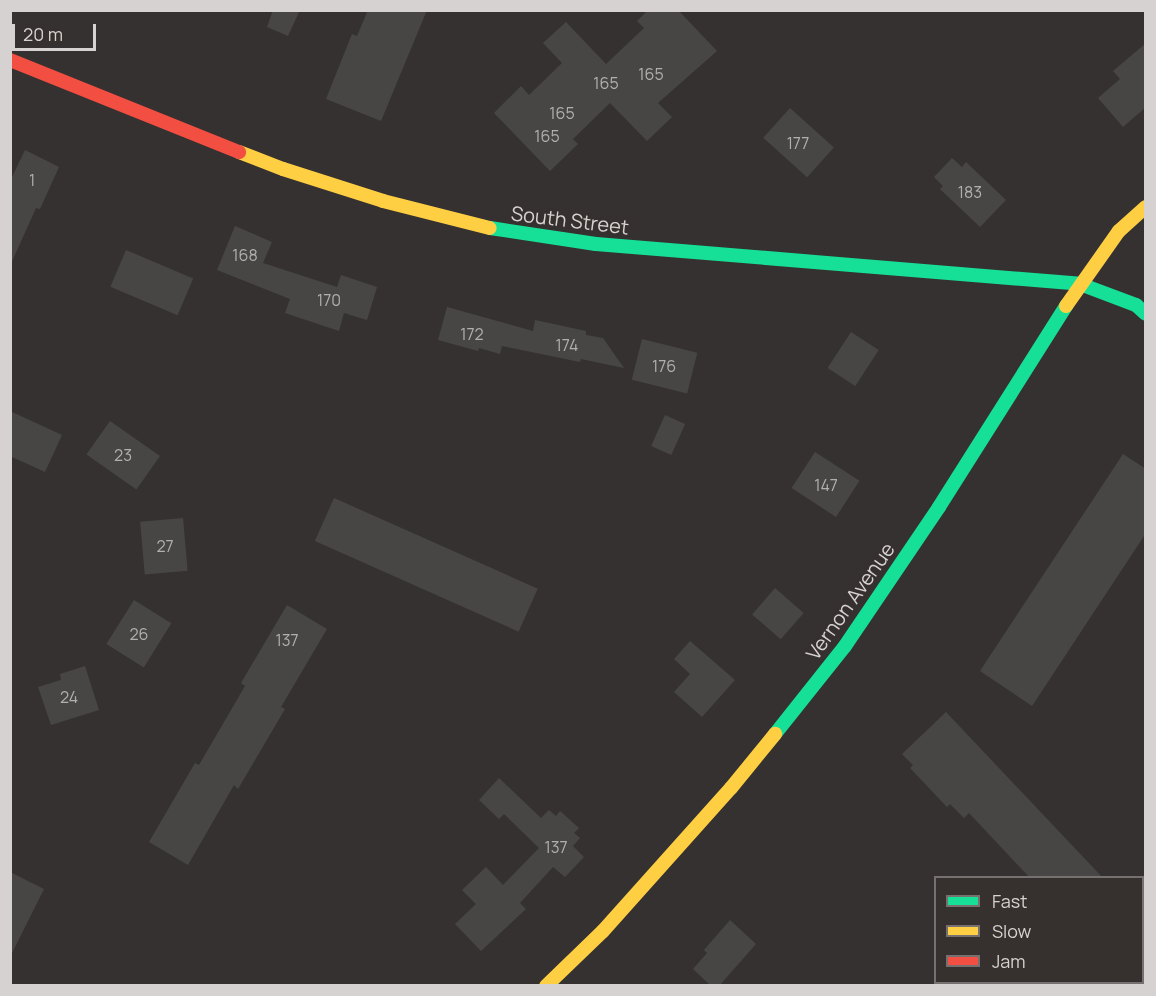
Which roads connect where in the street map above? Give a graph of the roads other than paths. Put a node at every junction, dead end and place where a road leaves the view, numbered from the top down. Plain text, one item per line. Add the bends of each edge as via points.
1 (10, 60) edge
2 (1146, 207) edge
3 (1080, 284) junction
4 (1146, 314) edge
5 (546, 986) edge

1 - 3 street, South Street via 283,168 383,201 504,232 723,256
2 - 3 street, Vernon Avenue via 1119,231
3 - 4 street, South Street via 1136,305
3 - 5 street, Vernon Avenue via 939,507 845,646 731,788 603,931

